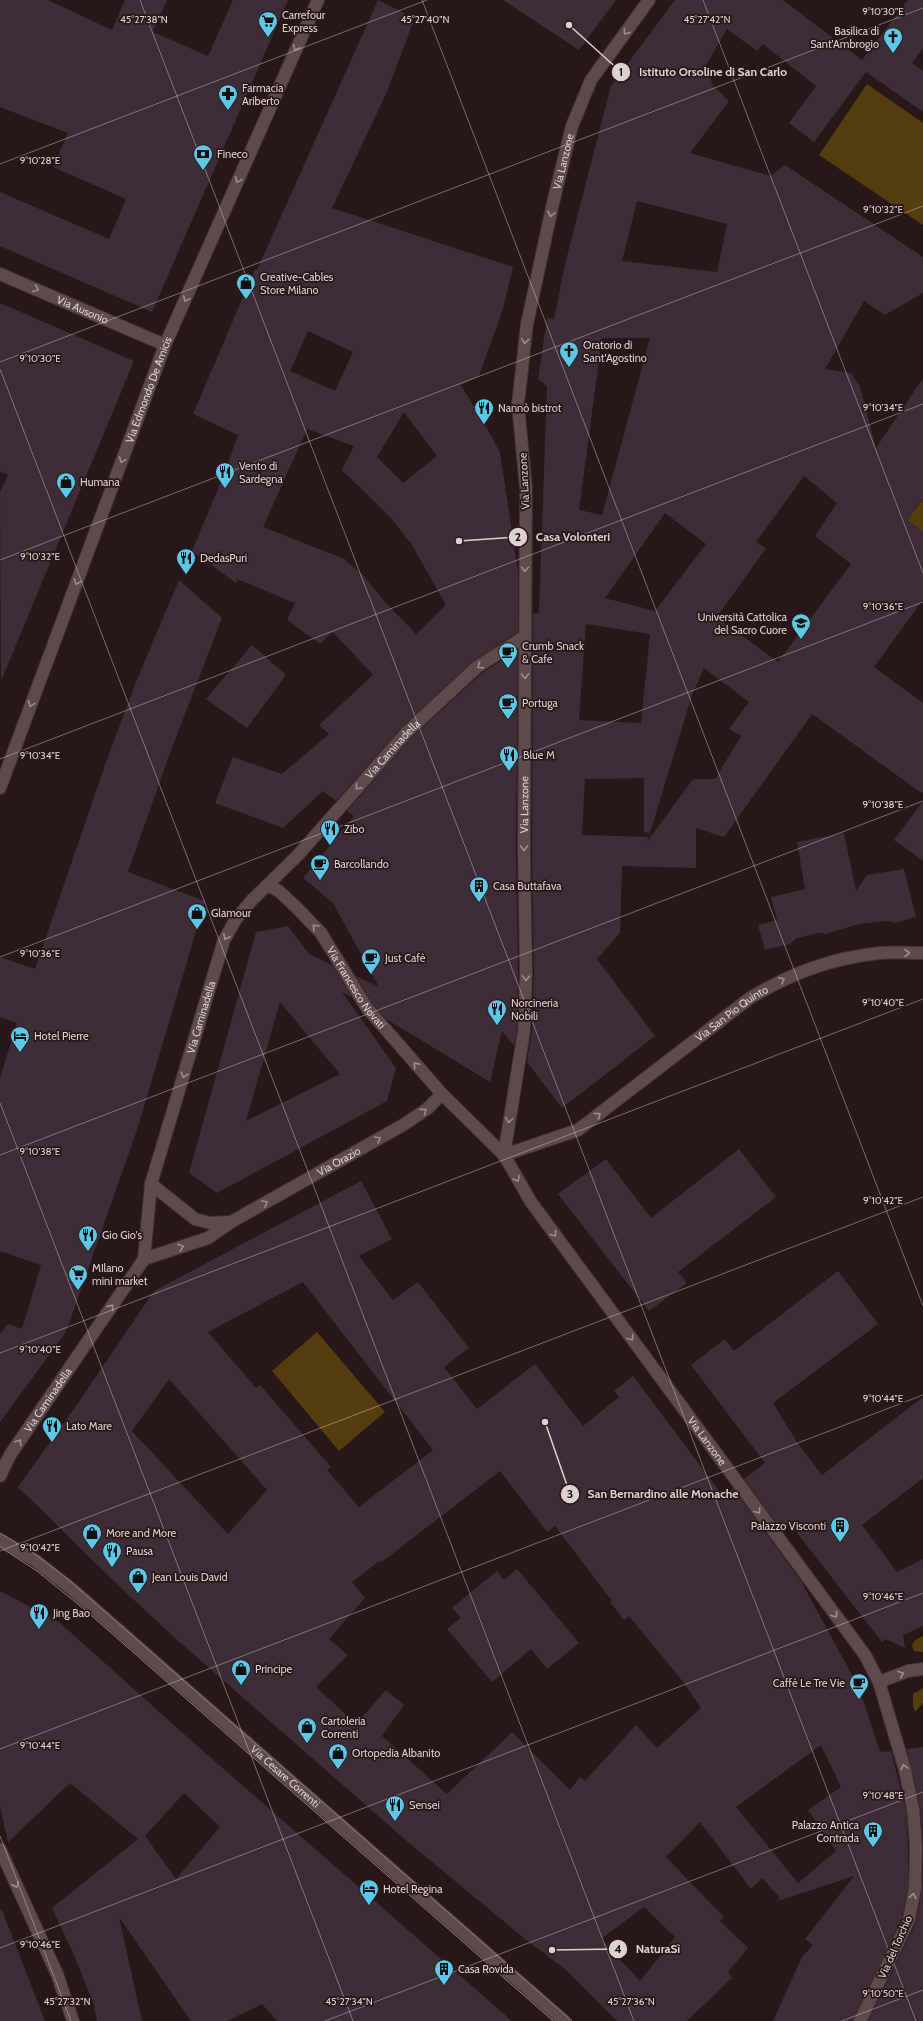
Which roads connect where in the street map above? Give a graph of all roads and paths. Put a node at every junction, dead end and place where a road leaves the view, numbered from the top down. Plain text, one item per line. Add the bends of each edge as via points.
1 (318, 0) edge
2 (649, 0) edge
3 (0, 274) edge
4 (165, 345) junction
5 (524, 637) junction
6 (0, 788) edge
7 (268, 885) junction
8 (923, 953) edge
9 (442, 1094) junction
10 (504, 1155) junction
11 (151, 1184) junction
12 (231, 1222) junction
13 (144, 1259) junction
14 (0, 1476) edge
15 (0, 1540) edge
16 (923, 1668) edge
17 (879, 1682) junction
18 (0, 1849) edge
19 (73, 2021) edge
20 (564, 2021) edge
21 (860, 2021) edge

1 -> 4 street, Via Edmondo De Amicis
2 -> 5 street, Via Lanzone via 592,80 572,126 527,324 518,404 526,489
3 -> 4 street, Via Ausonio
4 -> 6 street, Via Edmondo De Amicis
5 -> 7 street, Via Caminadella via 478,667 407,732 298,855
5 -> 10 street, Via Lanzone via 524,1031
9 -> 7 street, Via Francesco Novati via 367,1008 321,933 280,892
7 -> 11 street, Via Caminadella via 236,919 224,940
10 -> 8 street, Via San Pio Quinto via 566,1136 579,1129 750,998 777,982 810,968 846,959 881,953
9 - 10 street, Via Francesco Novati
12 -> 9 street, Via Orazio via 403,1125 427,1109
10 -> 17 street, Via Lanzone via 531,1202 865,1655
11 - 12 street, Via Orazio via 195,1219 210,1223
11 - 13 street, Via Caminadella
13 -> 12 street, Via Orazio via 208,1238
14 -> 13 street, Via Caminadella via 5,1463
15 - 20 street, Via Cesare Correnti via 36,1561 73,1590
17 -> 16 street
21 -> 17 street, Via del Torchio via 909,1920 915,1888 916,1846 913,1809 906,1770
18 -> 19 street via 57,1974

